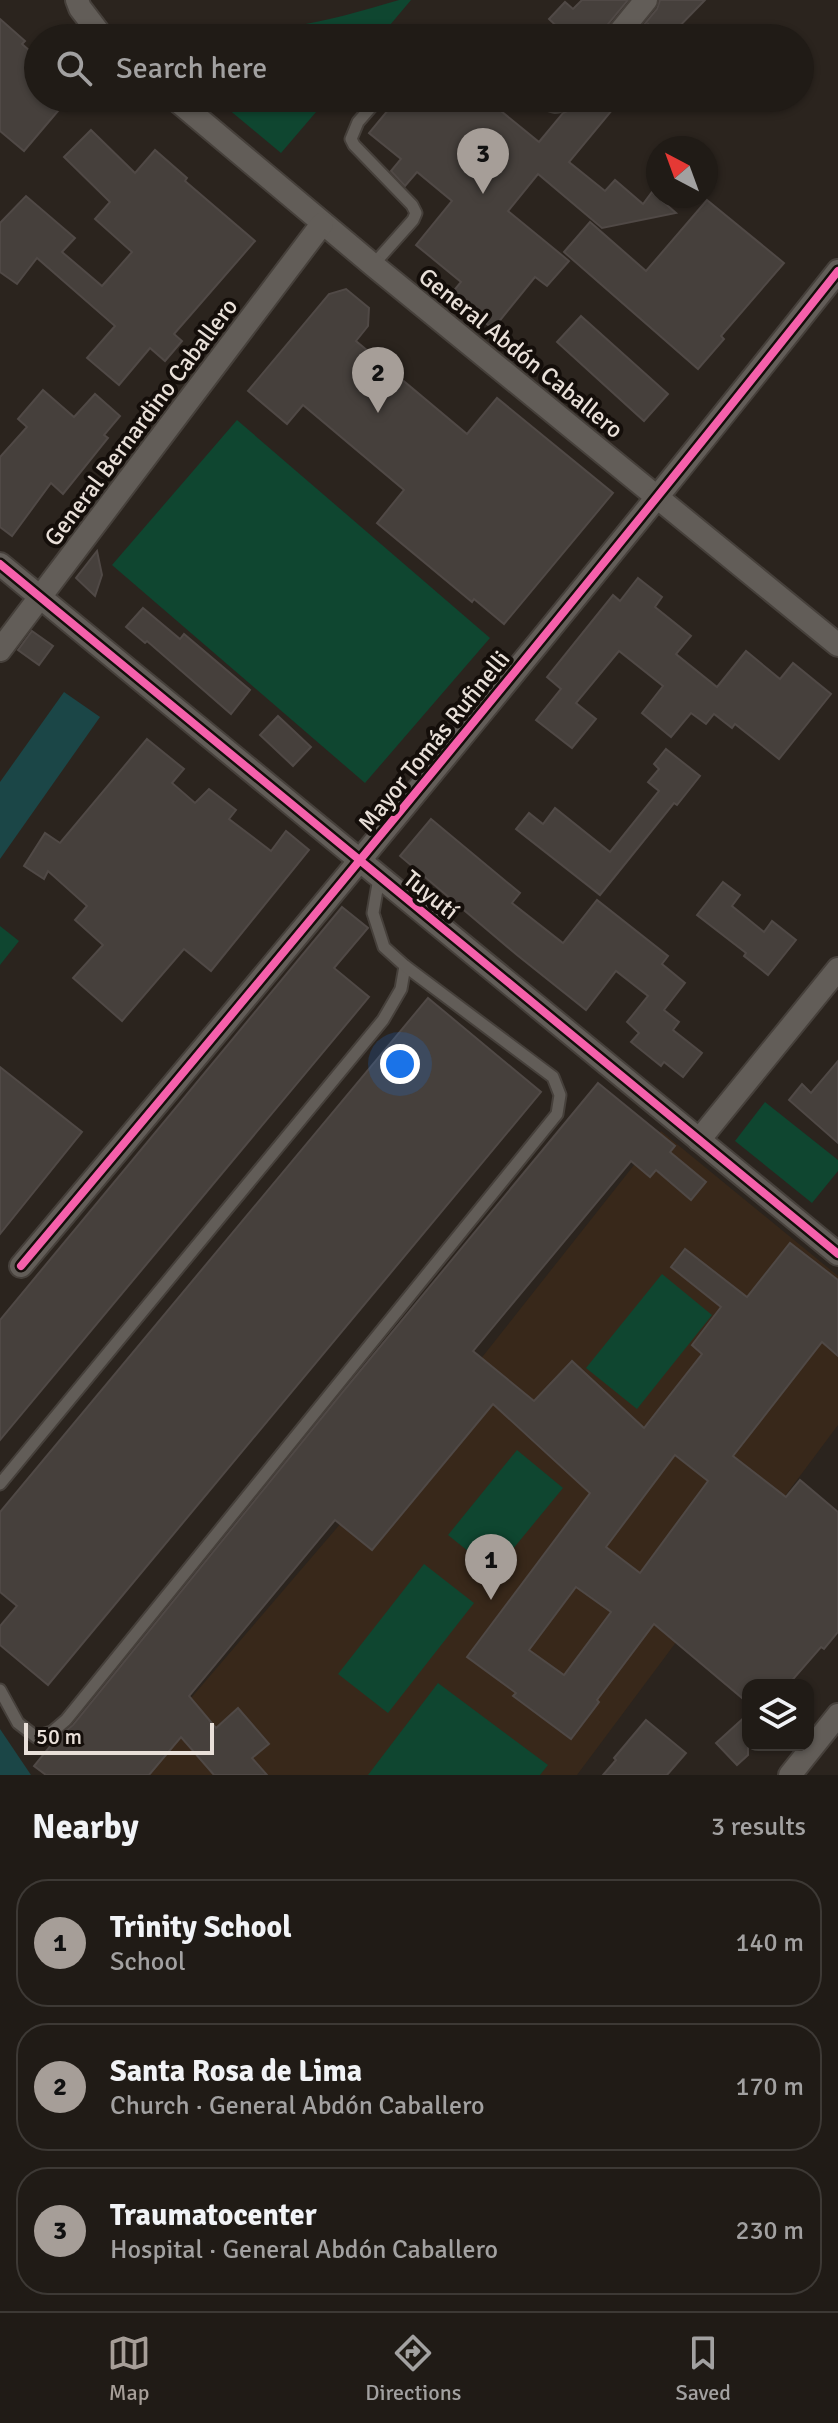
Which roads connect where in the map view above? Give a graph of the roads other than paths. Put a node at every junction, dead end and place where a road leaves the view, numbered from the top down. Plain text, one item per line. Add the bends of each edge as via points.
1 (77, 0) edge
2 (646, 0) edge
3 (92, 24) edge
4 (626, 24) edge
5 (190, 112) edge
6 (367, 112) edge
7 (322, 224) junction
8 (373, 265) junction
9 (838, 271) edge
10 (658, 499) junction
11 (0, 564) edge
12 (41, 597) junction
13 (838, 645) edge
14 (0, 650) edge
15 (360, 863) junction
16 (379, 878) junction
17 (405, 966) junction
18 (838, 969) edge
19 (699, 1140) junction
20 (838, 1254) edge
21 (21, 1266) dead end
22 (0, 1484) edge
23 (0, 1690) edge
24 (838, 1715) edge
25 (790, 1775) edge

1 - 3 street
2 - 4 street
5 - 7 street, General Abdón Caballero
6 - 8 lane via 351,139 416,213
7 - 8 street, General Abdón Caballero
7 - 12 street, General Bernardino Caballero
8 - 10 street, General Abdón Caballero
9 - 10 street, Mayor Tomás Rufinelli
10 - 13 street, General Abdón Caballero
10 - 15 street, Mayor Tomás Rufinelli
11 - 12 street, Tuyutí
12 - 14 street, General Bernardino Caballero
12 - 15 street, Tuyutí
15 - 16 street, Tuyutí
15 - 21 street, Mayor Tomás Rufinelli
16 - 17 lane via 373,913 384,947
16 - 19 street, Tuyutí
17 - 22 lane via 401,989 383,1020
17 - 23 lane via 553,1077 560,1095 557,1114 66,1720 36,1737 18,1723
18 - 19 street
19 - 20 street, Tuyutí
24 - 25 street

